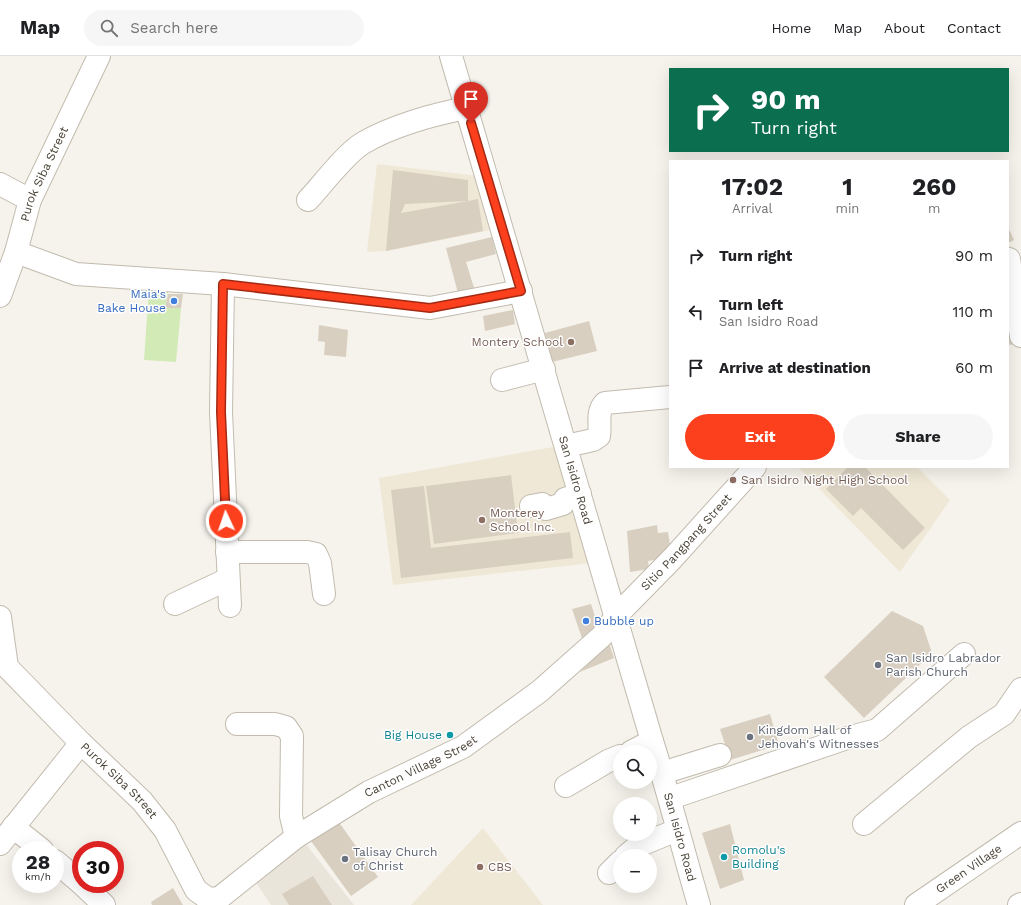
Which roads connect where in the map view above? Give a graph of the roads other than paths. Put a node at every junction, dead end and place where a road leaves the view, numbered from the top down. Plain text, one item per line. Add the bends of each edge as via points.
1 (99, 56) edge
2 (451, 56) edge
3 (467, 108) junction
4 (0, 184) edge
5 (30, 200) junction
6 (308, 200) dead end
7 (16, 252) junction
8 (1013, 257) edge
9 (223, 284) junction
10 (521, 291) junction
11 (0, 296) edge
12 (1021, 336) edge
13 (544, 369) junction
14 (502, 380) dead end
15 (669, 397) edge
16 (566, 446) junction
17 (754, 468) edge
18 (573, 497) junction
19 (536, 505) dead end
20 (227, 552) junction
21 (228, 578) junction
22 (324, 594) dead end
23 (175, 604) dead end
24 (230, 606) dead end
25 (616, 616) junction
26 (0, 617) edge
27 (964, 654) dead end
28 (3, 665) edge
29 (1021, 689) edge
30 (237, 724) dead end
31 (652, 741) junction
32 (81, 743) junction
33 (644, 745) edge
34 (720, 755) dead end
35 (613, 760) edge
36 (662, 773) junction
37 (566, 786) dead end
38 (671, 798) junction
39 (864, 824) dead end
40 (13, 827) junction
41 (678, 830) junction
42 (1021, 833) edge
43 (296, 837) junction
44 (31, 841) edge
45 (0, 844) edge
46 (634, 849) edge
47 (64, 869) edge
48 (72, 876) edge
49 (91, 893) edge
50 (218, 902) edge
51 (104, 905) edge
52 (699, 905) edge
53 (916, 905) edge

1 - 5 street, Purok Siba Street
2 - 3 street, San Isidro Road
3 - 6 street via 403,125 362,143
3 - 10 street, San Isidro Road
4 - 5 street
5 - 7 street, Purok Siba Street
7 - 9 street via 76,274
7 - 11 street, Purok Siba Street
8 - 12 street
9 - 10 street via 430,308
9 - 20 street via 221,412
10 - 13 street, San Isidro Road
13 - 14 street
13 - 16 street, San Isidro Road
15 - 16 street via 605,403 601,407 599,436
16 - 18 street, San Isidro Road
17 - 25 street, Sitio Pangpang Street via 672,559
18 - 19 street via 558,494 544,498
18 - 25 street, San Isidro Road
20 - 21 street
20 - 22 street via 316,554 320,563
21 - 23 street
21 - 24 street
25 - 31 street, San Isidro Road
25 - 43 street, Canton Village Street via 602,636 540,692 463,746 369,792
26 - 28 street, Purok Siba Street
27 - 38 street via 877,730
28 - 32 street, Purok Siba Street
29 - 39 street via 1004,714 969,737
30 - 43 street via 275,724 286,727 292,736 291,816
31 - 33 street
31 - 36 street, San Isidro Road
32 - 40 street
32 - 50 street, Purok Siba Street via 142,801 165,830 196,890
34 - 36 street
35 - 37 street
36 - 38 street, San Isidro Road
38 - 41 street, San Isidro Road
40 - 44 street
40 - 45 street
41 - 46 street
41 - 52 street, San Isidro Road
42 - 53 street, Green Village
43 - 50 street, Canton Village Street
47 - 48 street
49 - 51 street

